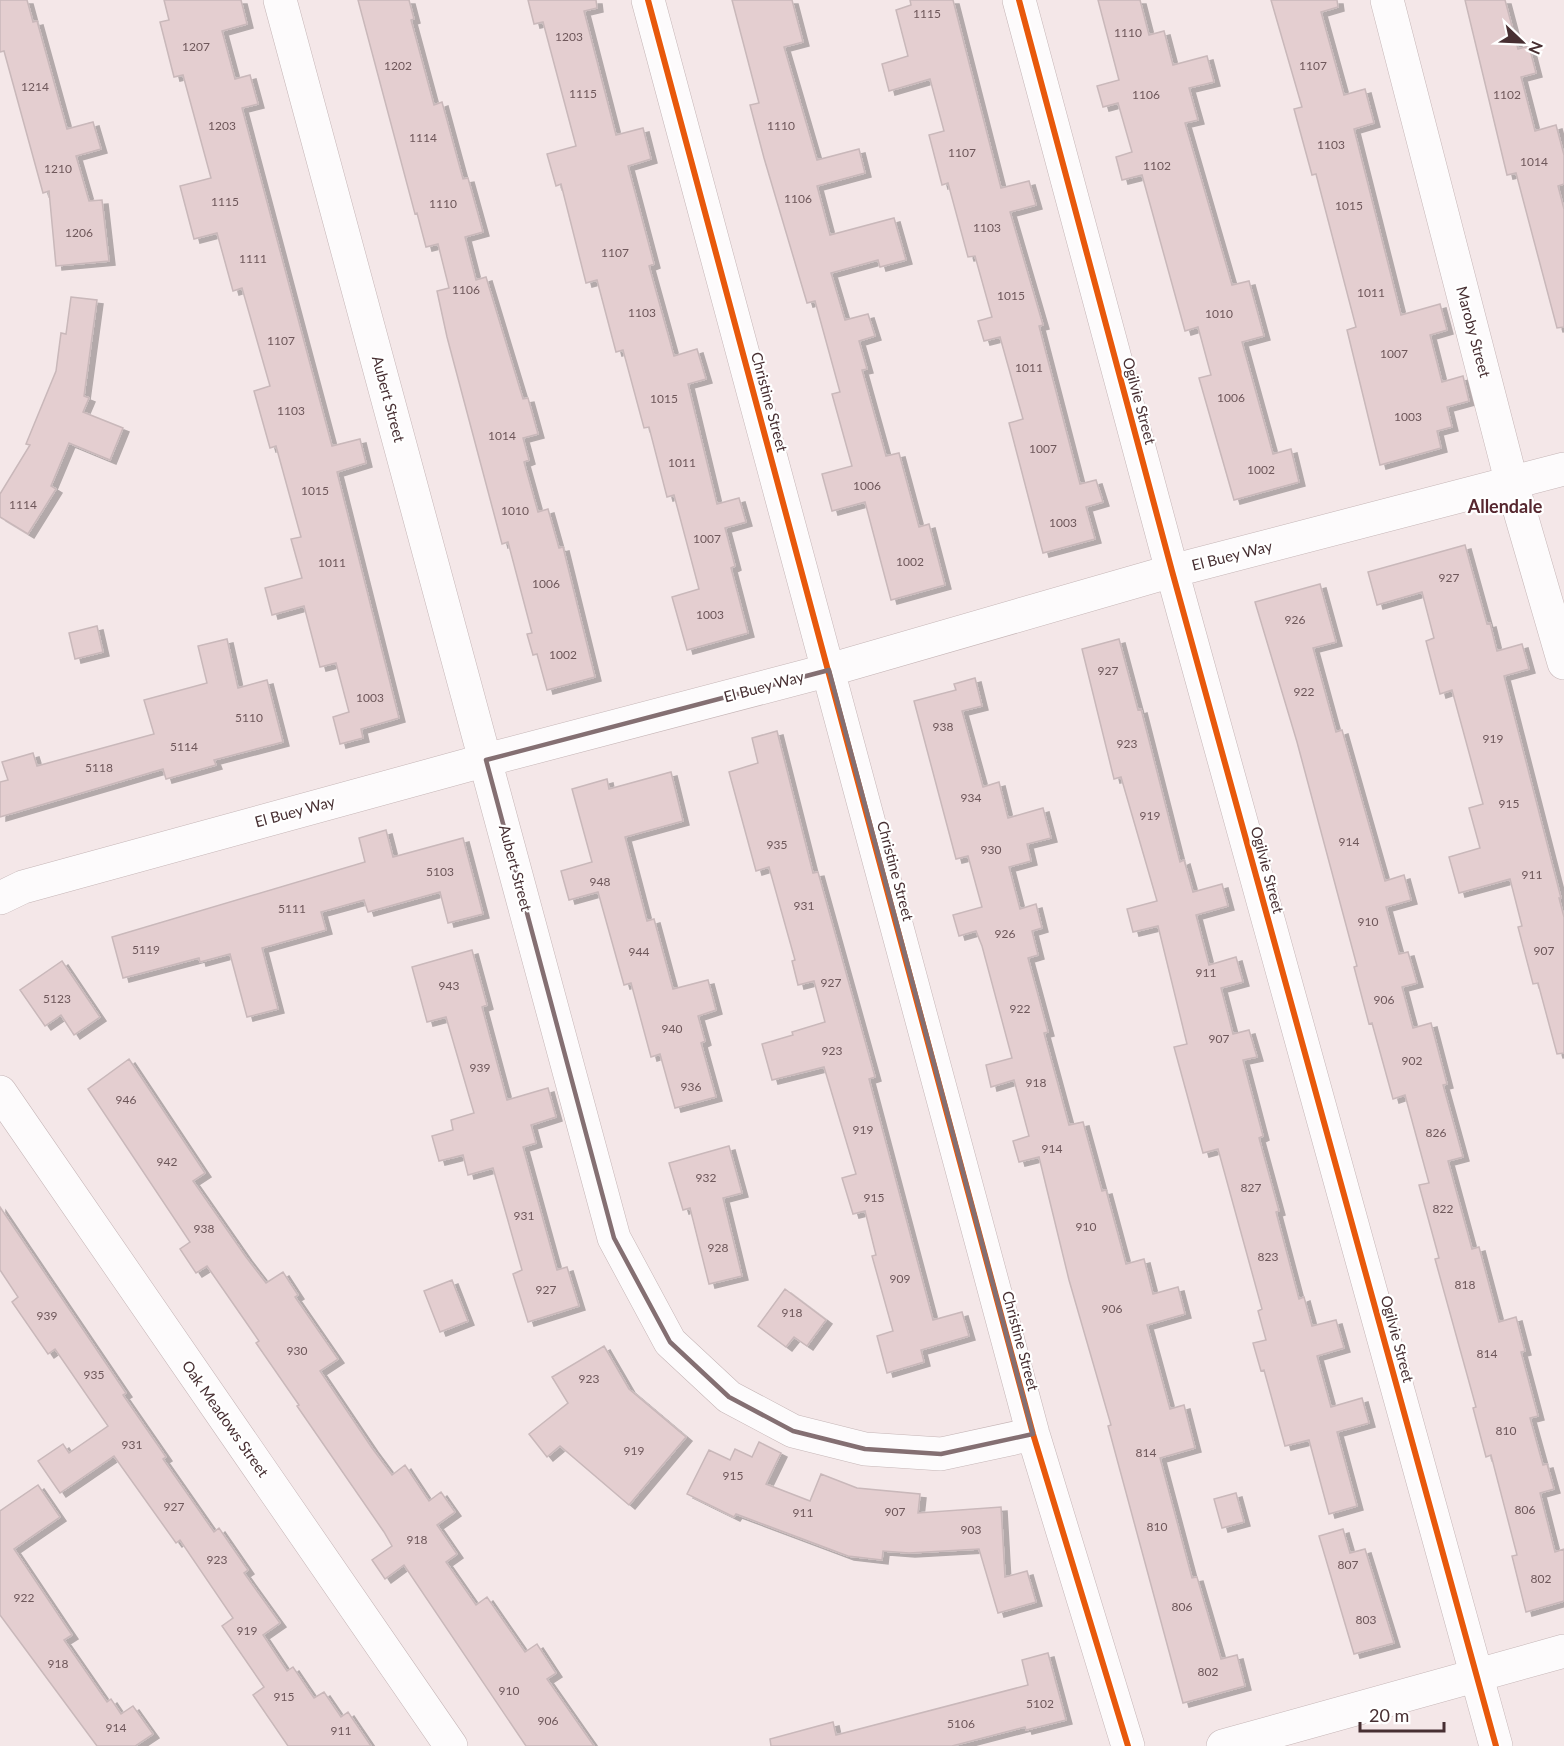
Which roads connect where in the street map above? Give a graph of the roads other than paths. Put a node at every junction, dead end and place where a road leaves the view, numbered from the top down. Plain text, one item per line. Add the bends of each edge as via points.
1 (280, 0) edge
2 (648, 0) edge
3 (1019, 0) edge
4 (1387, 0) edge
5 (1564, 469) edge
6 (1512, 484) junction
7 (1172, 571) junction
8 (1564, 663) edge
9 (829, 670) junction
10 (486, 760) junction
11 (0, 898) edge
12 (0, 1092) edge
13 (1033, 1434) junction
14 (1564, 1651) edge
15 (1477, 1673) junction
16 (451, 1746) edge
17 (1128, 1746) edge
18 (1223, 1746) edge
19 (1496, 1746) edge

1 - 10 street, Aubert Street
2 - 9 street, Christine Street
3 - 7 street, Ogilvie Street
4 - 6 street, Maroby Street
5 - 6 street, El Buey Way
6 - 7 street, El Buey Way
6 - 8 street, Maroby Street
7 - 9 street, El Buey Way
7 - 15 street, Ogilvie Street
9 - 10 street, El Buey Way
9 - 13 street, Christine Street
10 - 11 street, El Buey Way via 23,887
10 - 13 street, Aubert Street via 614,1238 670,1342 729,1397 793,1431 865,1449 941,1454
12 - 16 street, Oak Meadows Street
13 - 17 street, Christine Street
14 - 15 street
15 - 18 street
15 - 19 street, Ogilvie Street

